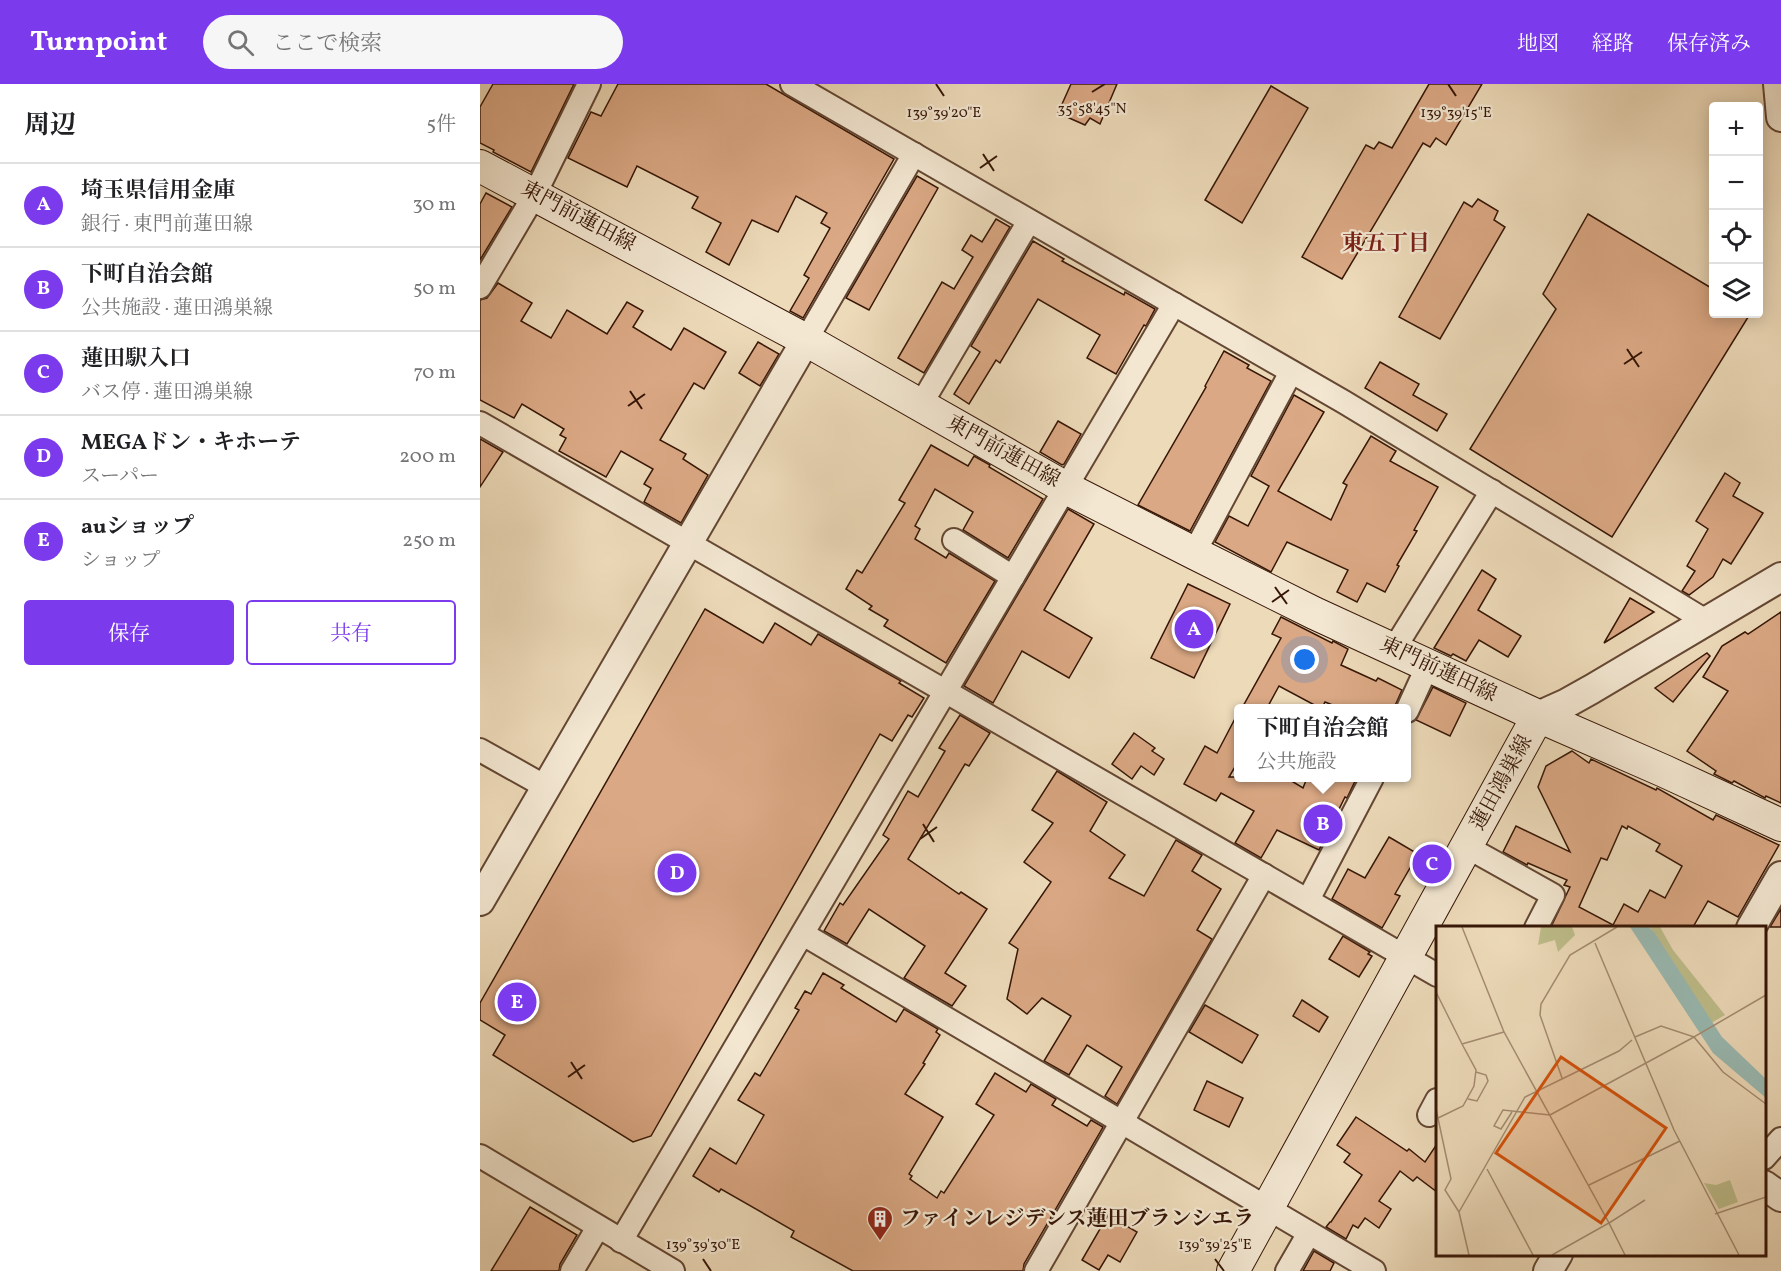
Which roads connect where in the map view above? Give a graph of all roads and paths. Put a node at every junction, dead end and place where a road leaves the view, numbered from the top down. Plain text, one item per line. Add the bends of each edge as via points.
1 (589, 84) edge
2 (792, 84) edge
3 (1778, 84) edge
4 (1781, 117) edge
5 (914, 154) junction
6 (480, 166) edge
7 (535, 194) junction
8 (1029, 221) junction
9 (480, 287) edge
10 (1174, 304) junction
11 (806, 340) junction
12 (1291, 372) junction
13 (920, 405) junction
14 (480, 423) edge
15 (1066, 488) junction
16 (1492, 491) junction
17 (954, 540) dead end
18 (688, 542) junction
19 (1194, 553) junction
20 (1013, 577) junction
21 (1781, 578) edge
22 (1706, 621) junction
23 (1394, 650) junction
24 (1428, 665) junction
25 (946, 690) junction
26 (1410, 704) edge
27 (1538, 716) junction
28 (480, 750) edge
29 (1369, 782) edge
30 (546, 787) junction
31 (1781, 825) edge
32 (1467, 847) junction
33 (1264, 874) junction
34 (1781, 876) edge
35 (1308, 900) junction
36 (480, 901) edge
37 (1537, 926) edge
38 (1752, 926) edge
39 (802, 934) junction
40 (1406, 957) junction
41 (1436, 974) edge
42 (1121, 1122) junction
43 (1781, 1139) edge
44 (480, 1156) edge
45 (1766, 1156) edge
46 (1766, 1186) edge
47 (1781, 1197) edge
48 (1268, 1208) junction
49 (598, 1227) junction
50 (1309, 1233) junction
51 (621, 1241) junction
52 (1557, 1256) edge
53 (572, 1271) edge
54 (673, 1271) edge
55 (1036, 1271) edge
56 (1233, 1271) edge
57 (1287, 1271) edge
58 (1374, 1271) edge
59 (1548, 1271) edge

1 - 7 street
2 - 5 street
3 - 4 street
5 - 8 street
5 - 11 street
6 - 7 main road, 東門前蓮田線
7 - 9 street
7 - 11 main road, 東門前蓮田線
8 - 10 street
8 - 13 street
10 - 12 street
10 - 15 street
11 - 13 main road, 東門前蓮田線
11 - 18 street
12 - 16 street
12 - 19 street
13 - 15 main road, 東門前蓮田線
14 - 18 street
15 - 19 main road, 東門前蓮田線
15 - 20 street
16 - 22 street
16 - 23 street
17 - 20 street
18 - 25 street
18 - 30 street
19 - 23 main road, 東門前蓮田線
20 - 25 street
21 - 22 street
22 - 27 street via 1576,698
23 - 24 main road, 東門前蓮田線
24 - 26 street
24 - 27 main road, 東門前蓮田線
25 - 33 street
25 - 39 street
27 - 31 main road, 蓮田鴻巣線
27 - 32 main road, 蓮田鴻巣線
28 - 30 street
29 - 35 street
30 - 36 street
32 - 37 street via 1552,896
32 - 40 main road, 蓮田鴻巣線
33 - 35 street
33 - 42 street
34 - 38 street
35 - 40 street
39 - 42 street
39 - 51 street
40 - 41 street
40 - 48 main road, 蓮田鴻巣線
42 - 48 street
42 - 55 street
43 - 45 street
44 - 49 street
46 - 47 street
48 - 50 street
48 - 56 main road, 蓮田鴻巣線
49 - 51 street
49 - 53 street
50 - 57 street
50 - 58 street
51 - 54 street
52 - 59 street

